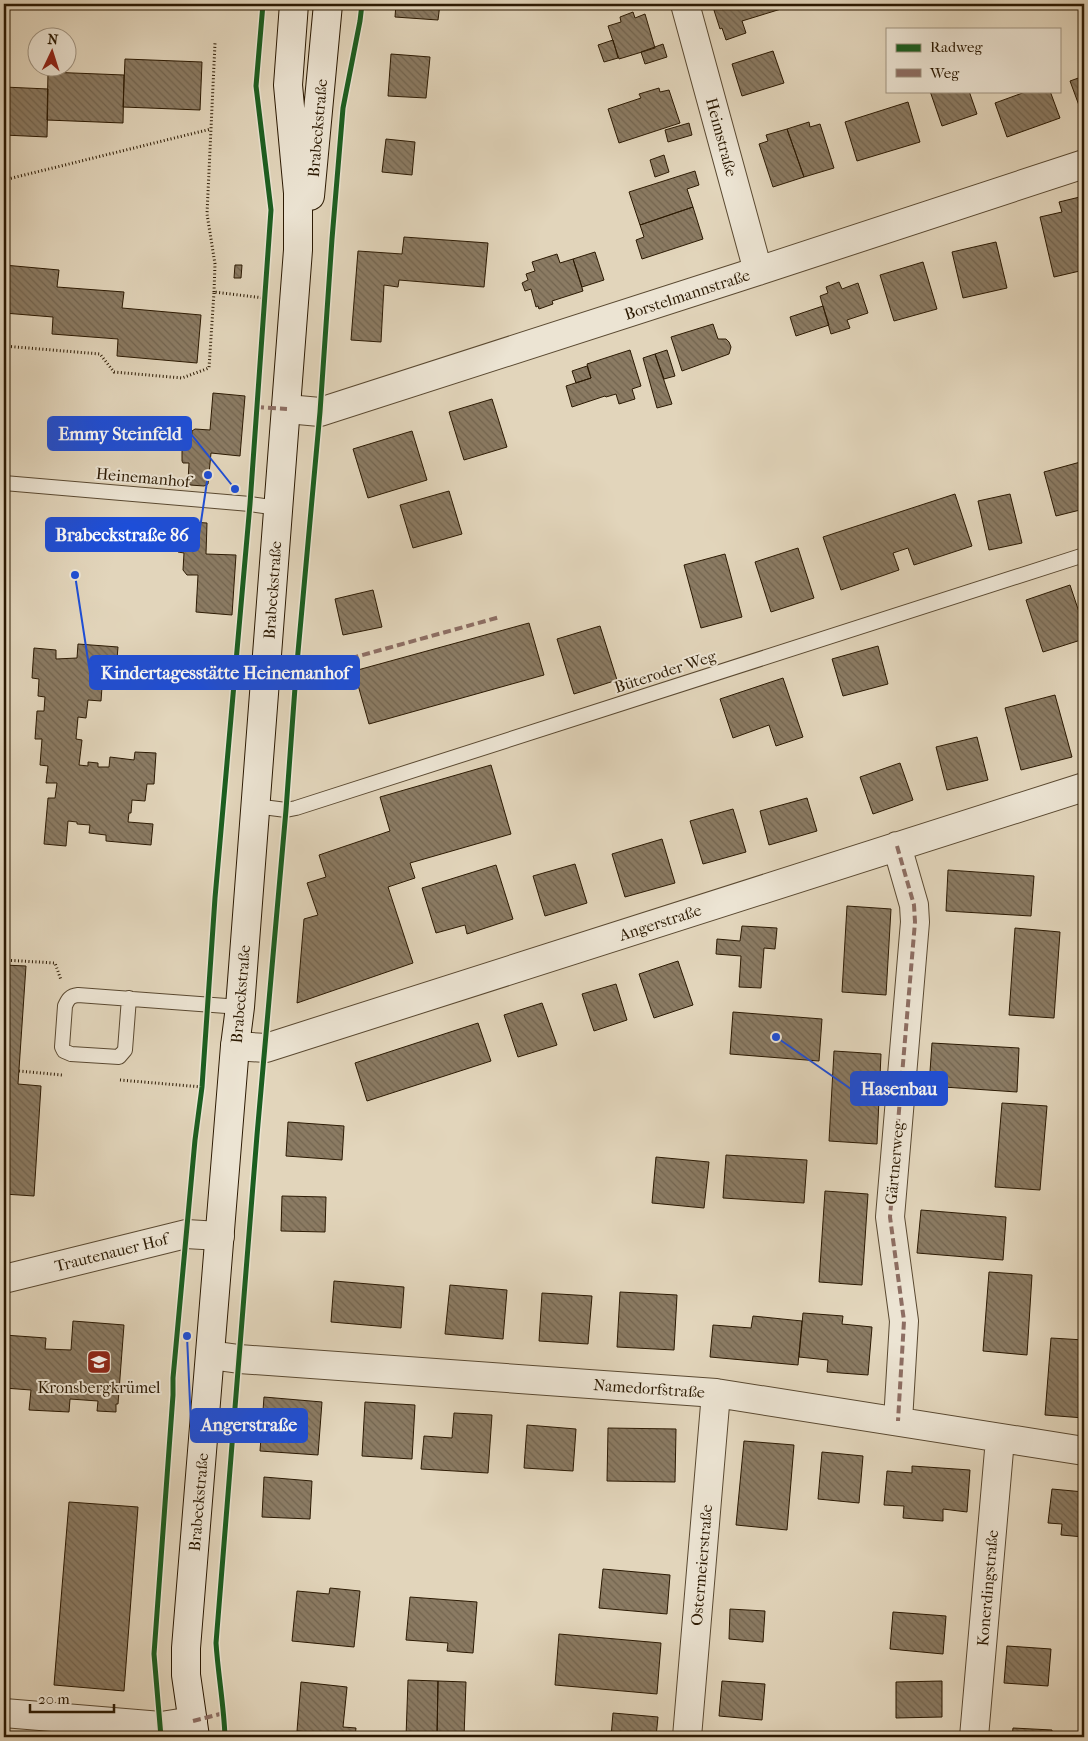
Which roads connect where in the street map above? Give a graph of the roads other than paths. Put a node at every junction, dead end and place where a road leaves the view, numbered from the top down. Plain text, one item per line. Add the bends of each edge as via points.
1 (294, 4) edge
2 (328, 4) edge
3 (685, 4) edge
4 (1084, 164) edge
5 (298, 250) junction
6 (758, 271) junction
7 (287, 409) junction
8 (4, 483) edge
9 (278, 508) junction
10 (1084, 555) edge
11 (1084, 787) edge
12 (255, 806) junction
13 (897, 846) junction
14 (129, 998) junction
15 (240, 1007) junction
16 (234, 1046) junction
17 (220, 1236) junction
18 (4, 1279) edge
19 (210, 1355) junction
20 (716, 1393) junction
21 (898, 1421) junction
22 (1000, 1439) junction
23 (1084, 1452) edge
24 (4, 1713) edge
25 (194, 1729) edge
26 (687, 1737) edge
27 (974, 1737) edge

1 - 5 street, Brabeckstraße via 288,85 298,193
2 - 5 street, Brabeckstraße via 311,194
3 - 6 street, Heimstraße
4 - 6 street, Borstelmannstraße
5 - 7 street, Brabeckstraße
6 - 7 street, Borstelmannstraße via 320,412
7 - 9 street, Brabeckstraße
8 - 9 lane, Heinemanhof
9 - 12 street, Brabeckstraße
10 - 12 lane, Büteroder Weg via 296,808
11 - 13 street, Angerstraße
12 - 15 street, Brabeckstraße
13 - 16 street, Angerstraße via 266,1048
13 - 21 street, Gärtnerweg via 916,922 890,1217 904,1321
14 - 14 lane via 78,995 67,1000 64,1051 119,1057 126,1050
14 - 15 lane
15 - 16 street, Brabeckstraße
16 - 17 street, Brabeckstraße
17 - 18 street, Trautenauer Hof via 186,1234
17 - 19 street, Brabeckstraße
19 - 20 street, Namedorfstraße
19 - 25 street, Brabeckstraße via 186,1648 186,1675
20 - 21 street, Namedorfstraße
20 - 26 street, Ostermeierstraße
21 - 22 street, Namedorfstraße
22 - 23 street, Namedorfstraße
22 - 27 street, Konerdingstraße
24 - 25 street

